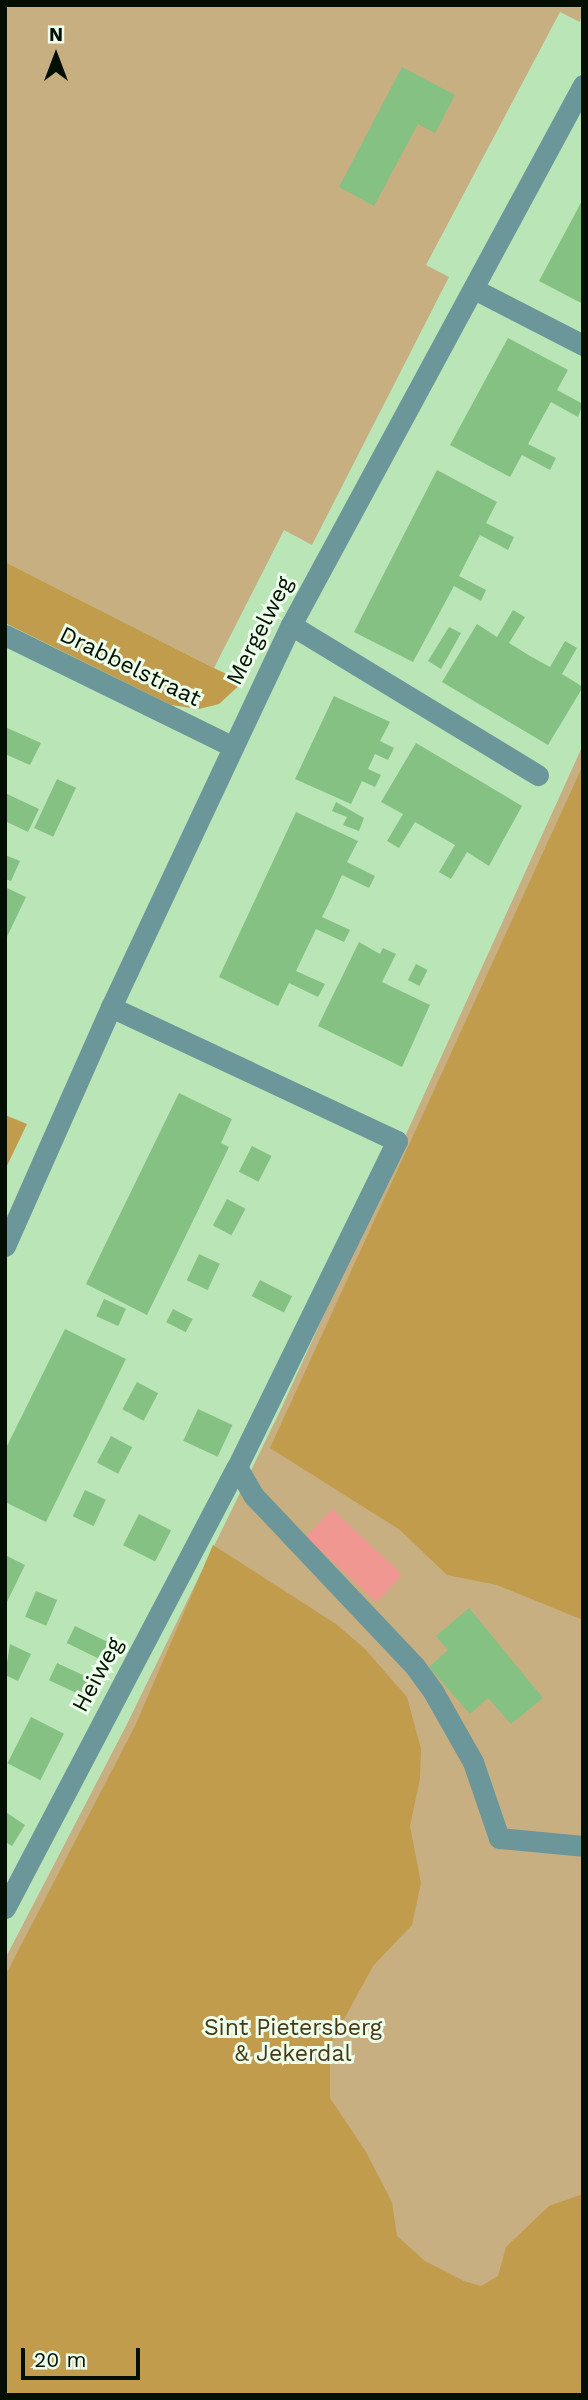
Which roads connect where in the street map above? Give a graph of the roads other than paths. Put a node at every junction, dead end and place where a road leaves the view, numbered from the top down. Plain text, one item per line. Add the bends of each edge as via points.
1 (583, 85) edge
2 (474, 289) junction
3 (583, 345) edge
4 (291, 625) junction
5 (5, 635) edge
6 (232, 746) junction
7 (538, 775) dead end
8 (111, 1007) junction
9 (5, 1246) edge
10 (237, 1467) junction
11 (583, 1846) edge
12 (5, 1908) edge

1 - 2 street, Mergelweg
2 - 3 street
2 - 4 street, Mergelweg
4 - 6 street, Mergelweg
4 - 7 street
5 - 6 street, Drabbelstraat
6 - 8 street, Mergelweg
8 - 9 street, Mergelweg
8 - 10 street, Heiweg via 397,1141
10 - 11 street via 253,1495 427,1683 472,1762 499,1838
10 - 12 street, Heiweg

